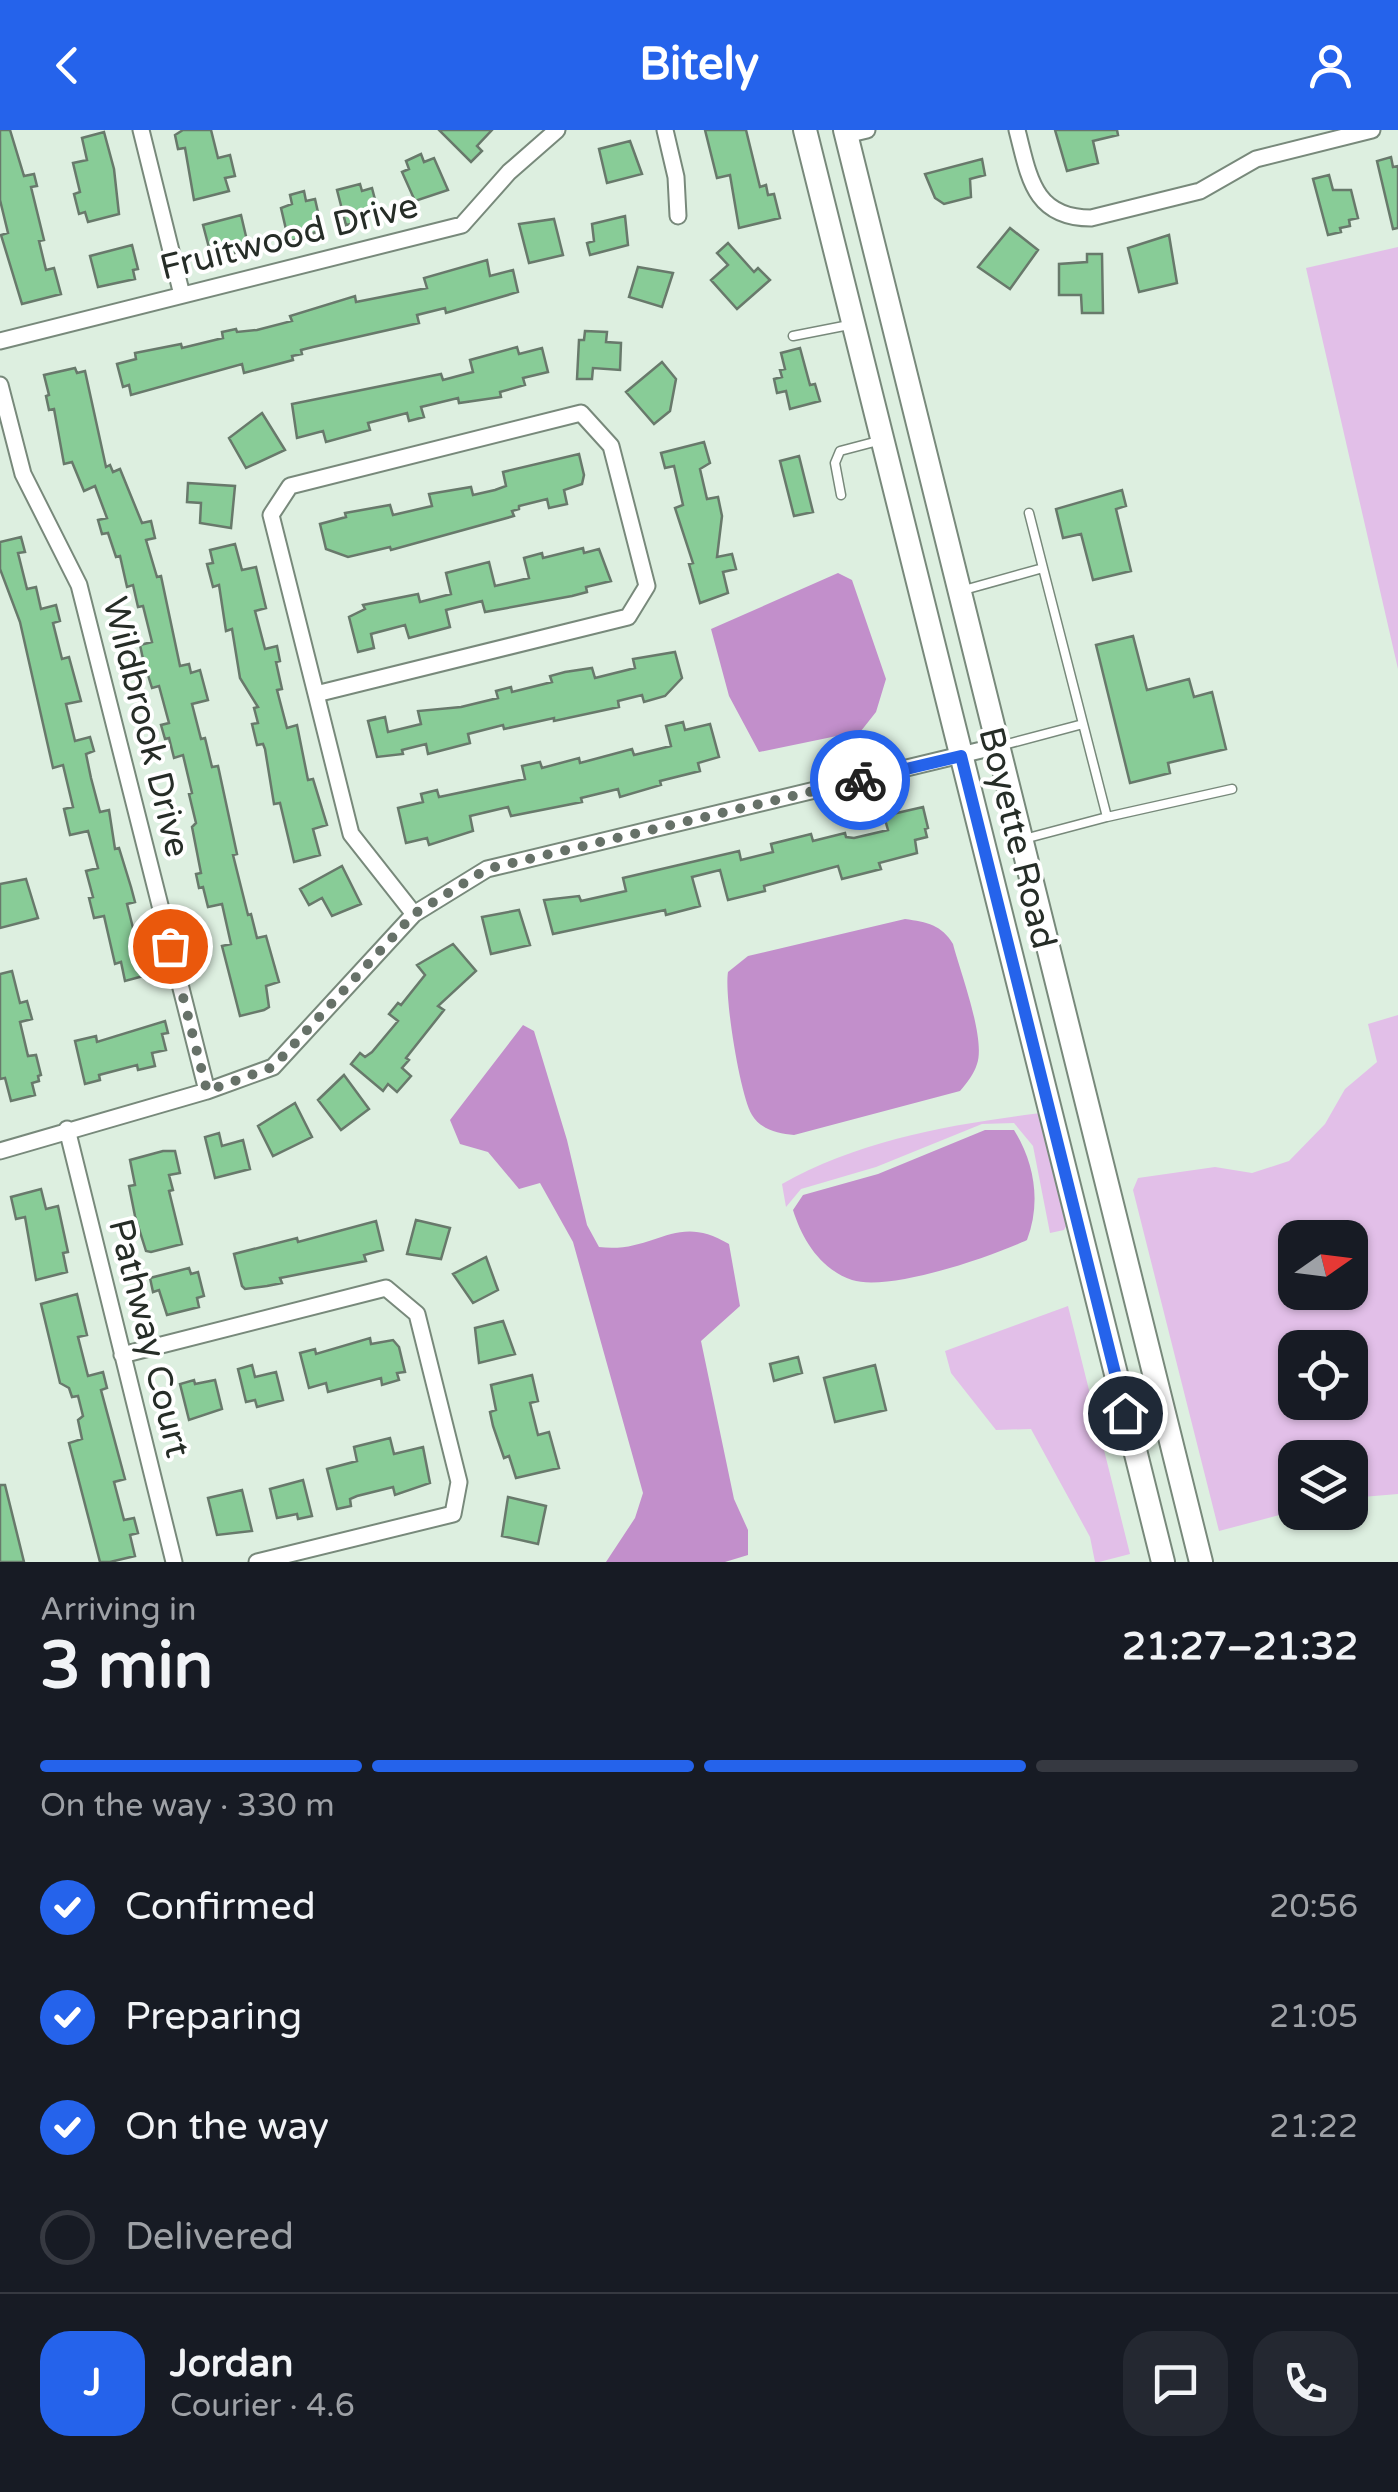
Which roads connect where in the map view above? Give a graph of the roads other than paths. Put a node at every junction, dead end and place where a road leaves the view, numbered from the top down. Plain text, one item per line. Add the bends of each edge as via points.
1 (141, 130) edge
2 (557, 130) edge
3 (665, 130) edge
4 (805, 130) edge
5 (1018, 130) edge
6 (1372, 130) edge
7 (853, 132) edge
8 (678, 216) dead end
9 (182, 295) junction
10 (853, 324) junction
11 (792, 336) dead end
12 (0, 341) edge
13 (0, 384) edge
14 (882, 440) junction
15 (841, 495) dead end
16 (1029, 513) dead end
17 (1043, 568) junction
18 (960, 591) junction
19 (316, 694) junction
20 (1083, 724) junction
21 (998, 746) junction
22 (961, 756) junction
23 (1232, 789) dead end
24 (1107, 817) junction
25 (1021, 839) junction
26 (414, 914) junction
27 (207, 1091) junction
28 (68, 1128) junction
29 (0, 1151) edge
30 (122, 1355) junction
31 (174, 1562) edge
32 (257, 1562) edge
33 (1162, 1562) edge
34 (1200, 1562) edge

1 - 9 street
2 - 9 street, Fruitwood Drive via 462,224
3 - 8 street
4 - 10 main road, Boyette Road
5 - 6 street via 1032,185 1042,201 1073,218 1200,191 1256,159
7 - 18 main road, Boyette Road
9 - 12 street, Fruitwood Drive
10 - 11 lane
10 - 14 main road, Boyette Road
13 - 27 street, Wildbrook Drive via 22,474 79,585
14 - 15 lane via 840,451 835,464
14 - 22 main road, Boyette Road
16 - 17 lane
17 - 18 lane
17 - 20 lane
18 - 21 main road, Boyette Road
19 - 19 street via 271,515 290,486 582,413 612,446 647,586 628,617
19 - 26 street via 351,834
20 - 21 lane
20 - 24 lane
21 - 22 street
21 - 25 main road, Boyette Road
22 - 26 street via 487,869
22 - 33 main road, Boyette Road
23 - 24 lane
24 - 25 lane
25 - 34 main road, Boyette Road
26 - 27 street via 273,1067
27 - 28 street
28 - 29 street
28 - 30 street, Pathway Court
30 - 31 street, Pathway Court
30 - 32 street via 386,1288 417,1314 459,1482 453,1514

